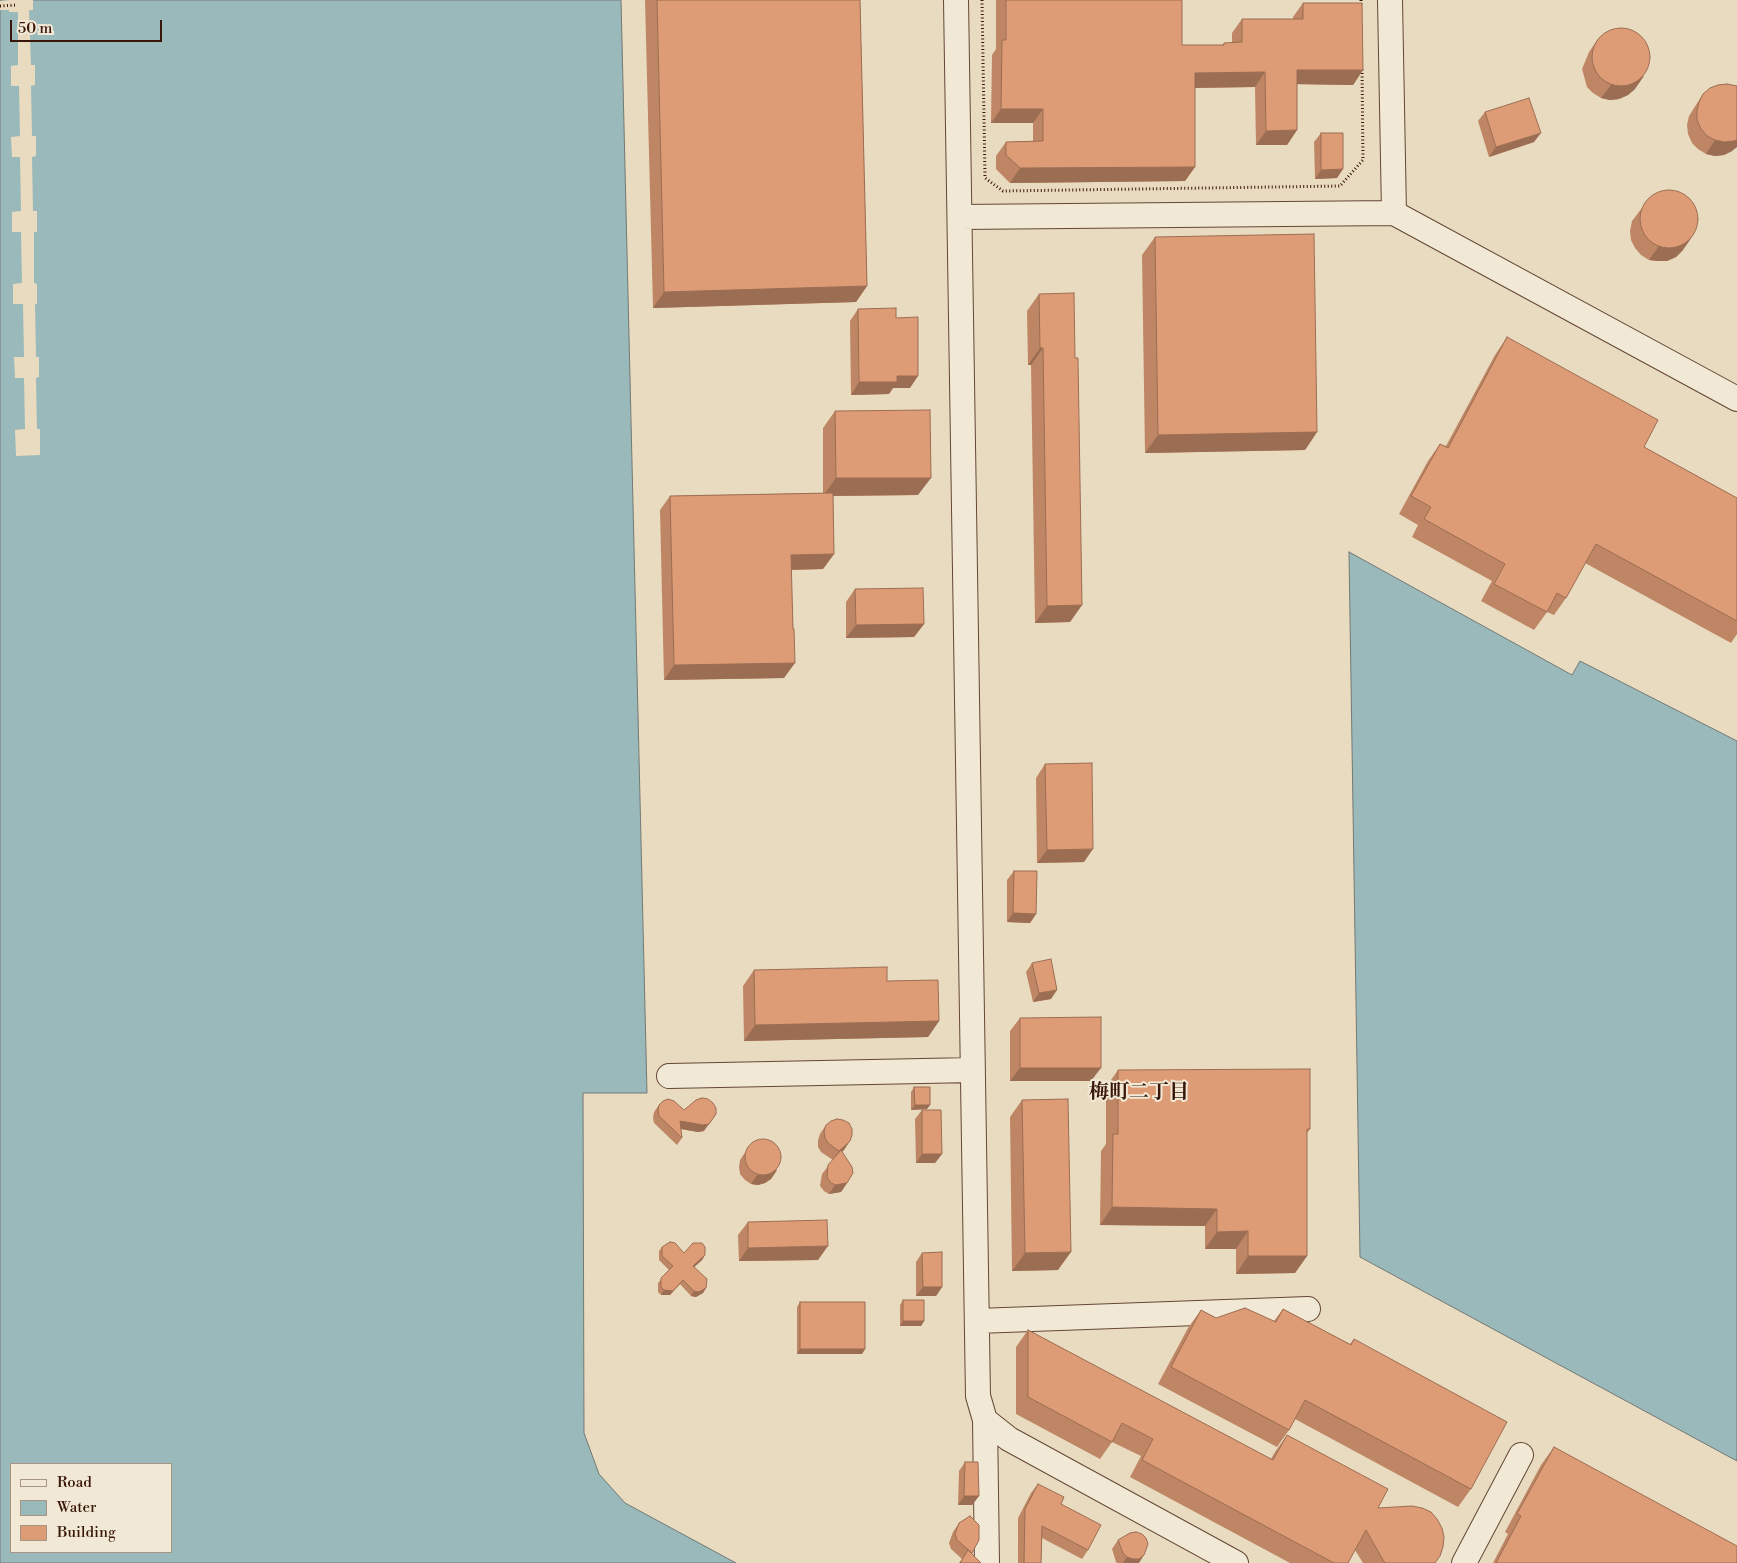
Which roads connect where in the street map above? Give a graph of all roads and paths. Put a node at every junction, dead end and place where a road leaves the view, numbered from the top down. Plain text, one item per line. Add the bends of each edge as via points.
1 (956, 0) edge
2 (982, 0) edge
3 (1361, 0) edge
4 (1390, 0) edge
5 (17, 5) dead end
6 (0, 6) edge
7 (1361, 9) edge
8 (1362, 66) edge
9 (1394, 213) junction
10 (960, 217) junction
11 (1737, 399) edge
12 (973, 1070) junction
13 (668, 1076) dead end
14 (1308, 1309) dead end
15 (977, 1321) junction
16 (985, 1420) junction
17 (1521, 1455) dead end
18 (987, 1563) edge
19 (1236, 1563) edge
20 (1464, 1563) edge

1 - 10 street
2 - 8 path via 985,178 1003,191 1340,186 1363,160
3 - 7 path
4 - 9 street
5 - 6 path
9 - 10 street
9 - 11 street
10 - 12 street
12 - 13 street
12 - 15 street
14 - 15 street
15 - 16 street via 978,1396
16 - 18 street
16 - 19 street via 1009,1439
17 - 20 street

